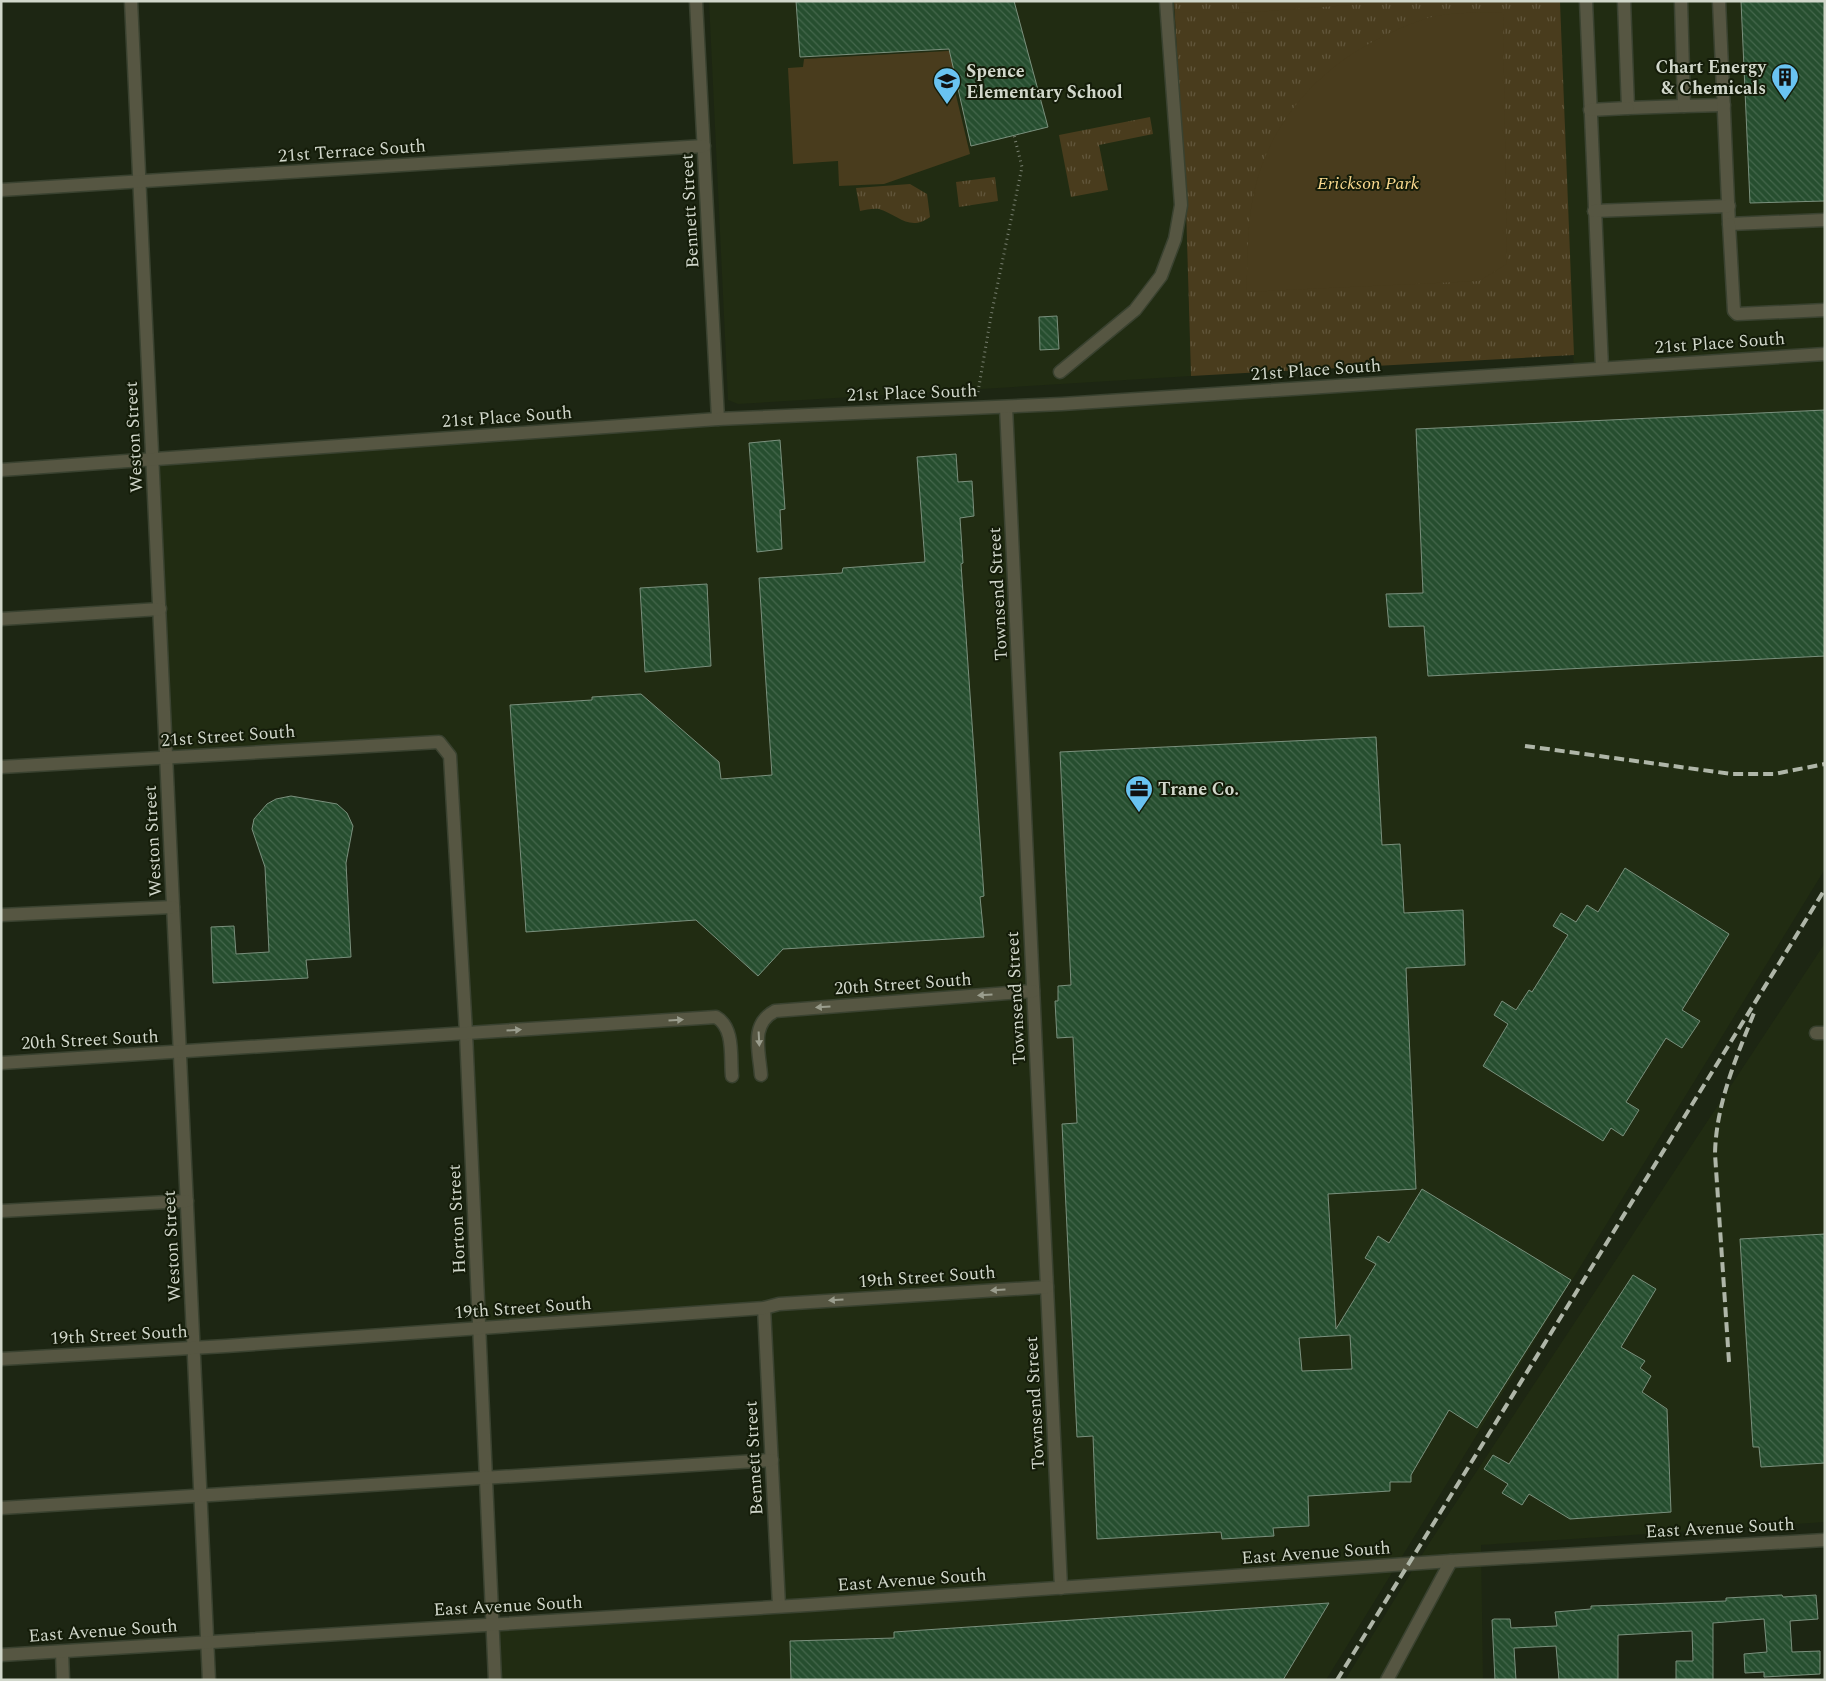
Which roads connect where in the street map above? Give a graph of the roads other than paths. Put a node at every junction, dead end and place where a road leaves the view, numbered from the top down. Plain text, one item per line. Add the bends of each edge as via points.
1 (131, 1) edge
2 (696, 1) edge
3 (1166, 1) edge
4 (1586, 1) edge
5 (1624, 1) edge
6 (1681, 1) edge
7 (1719, 1) edge
8 (1724, 105) junction
9 (1684, 106) junction
10 (1628, 108) junction
11 (1590, 110) junction
12 (704, 146) junction
13 (140, 183) junction
14 (1, 190) edge
15 (1729, 206) junction
16 (1594, 211) junction
17 (1825, 220) edge
18 (1729, 224) junction
19 (1825, 310) edge
20 (1825, 354) edge
21 (1602, 368) junction
22 (1060, 372) dead end
23 (1006, 407) junction
24 (718, 419) junction
25 (153, 460) junction
26 (1, 470) edge
27 (160, 609) junction
28 (1, 619) edge
29 (450, 756) joint
30 (166, 757) junction
31 (1, 767) edge
32 (173, 907) junction
33 (1, 916) edge
34 (1034, 991) junction
35 (466, 1033) junction
36 (180, 1052) junction
37 (1, 1063) edge
38 (761, 1074) dead end
39 (732, 1076) dead end
40 (187, 1202) junction
41 (1, 1211) edge
42 (1047, 1287) junction
43 (764, 1308) junction
44 (480, 1329) junction
45 (194, 1348) junction
46 (1, 1359) edge
47 (772, 1460) junction
48 (486, 1476) junction
49 (201, 1496) junction
50 (1, 1508) edge
51 (1825, 1540) edge
52 (1451, 1561) junction
53 (1061, 1588) junction
54 (779, 1606) junction
55 (493, 1624) junction
56 (208, 1642) junction
57 (62, 1652) junction
58 (1, 1656) edge
59 (63, 1680) edge
60 (209, 1680) edge
61 (495, 1680) edge
62 (1387, 1680) edge

1 - 13 street, Weston Street
2 - 12 street, Bennett Street
3 - 22 street via 1181,205 1175,239 1161,276 1135,310
4 - 11 street
5 - 10 street
6 - 9 street
7 - 8 street
8 - 9 street
8 - 15 street
9 - 10 street
10 - 11 street
11 - 16 street
12 - 13 street, 21st Terrace South
12 - 24 street, Bennett Street
13 - 14 street, 21st Terrace South
13 - 25 street, Weston Street
15 - 16 street
15 - 18 street
16 - 21 street
17 - 18 street
18 - 19 street via 1734,311 1737,314
20 - 21 street, 21st Place South
21 - 23 street, 21st Place South
23 - 24 street, 21st Place South
23 - 34 street, Townsend Street
24 - 25 street, 21st Place South
25 - 26 street, 21st Place South
25 - 27 street, Weston Street
27 - 28 street
27 - 30 street, Weston Street
29 - 30 street, 21st Street South via 438,742
29 - 35 street, Horton Street
30 - 31 street, 21st Street South
30 - 32 street, Weston Street
32 - 33 street
32 - 36 street, Weston Street
34 -> 38 street, 20th Street South via 774,1011 764,1017 758,1028
34 - 42 street, Townsend Street
35 - 36 street, 20th Street South
35 -> 39 street via 716,1017 728,1029
35 - 44 street, Horton Street
36 - 37 street, 20th Street South
36 - 40 street, Weston Street
40 - 41 street
40 - 45 street, Weston Street
42 -> 43 street, 19th Street South via 779,1304
42 - 53 street, Townsend Street
43 - 44 street, 19th Street South
43 - 47 street, Bennett Street
44 - 45 street, 19th Street South
44 - 48 street, Horton Street
45 - 46 street, 19th Street South
45 - 49 street, Weston Street
47 - 48 street
47 - 54 street, Bennett Street
48 - 49 street
48 - 55 street, Horton Street
49 - 50 street
49 - 56 street, Weston Street
51 - 52 street, East Avenue South
52 - 53 street, East Avenue South
52 - 62 street
53 - 54 street, East Avenue South
54 - 55 street, East Avenue South
55 - 56 street, East Avenue South
55 - 61 street, Horton Street
56 - 57 street, East Avenue South
56 - 60 street, Weston Street
57 - 58 street, East Avenue South
57 - 59 street

